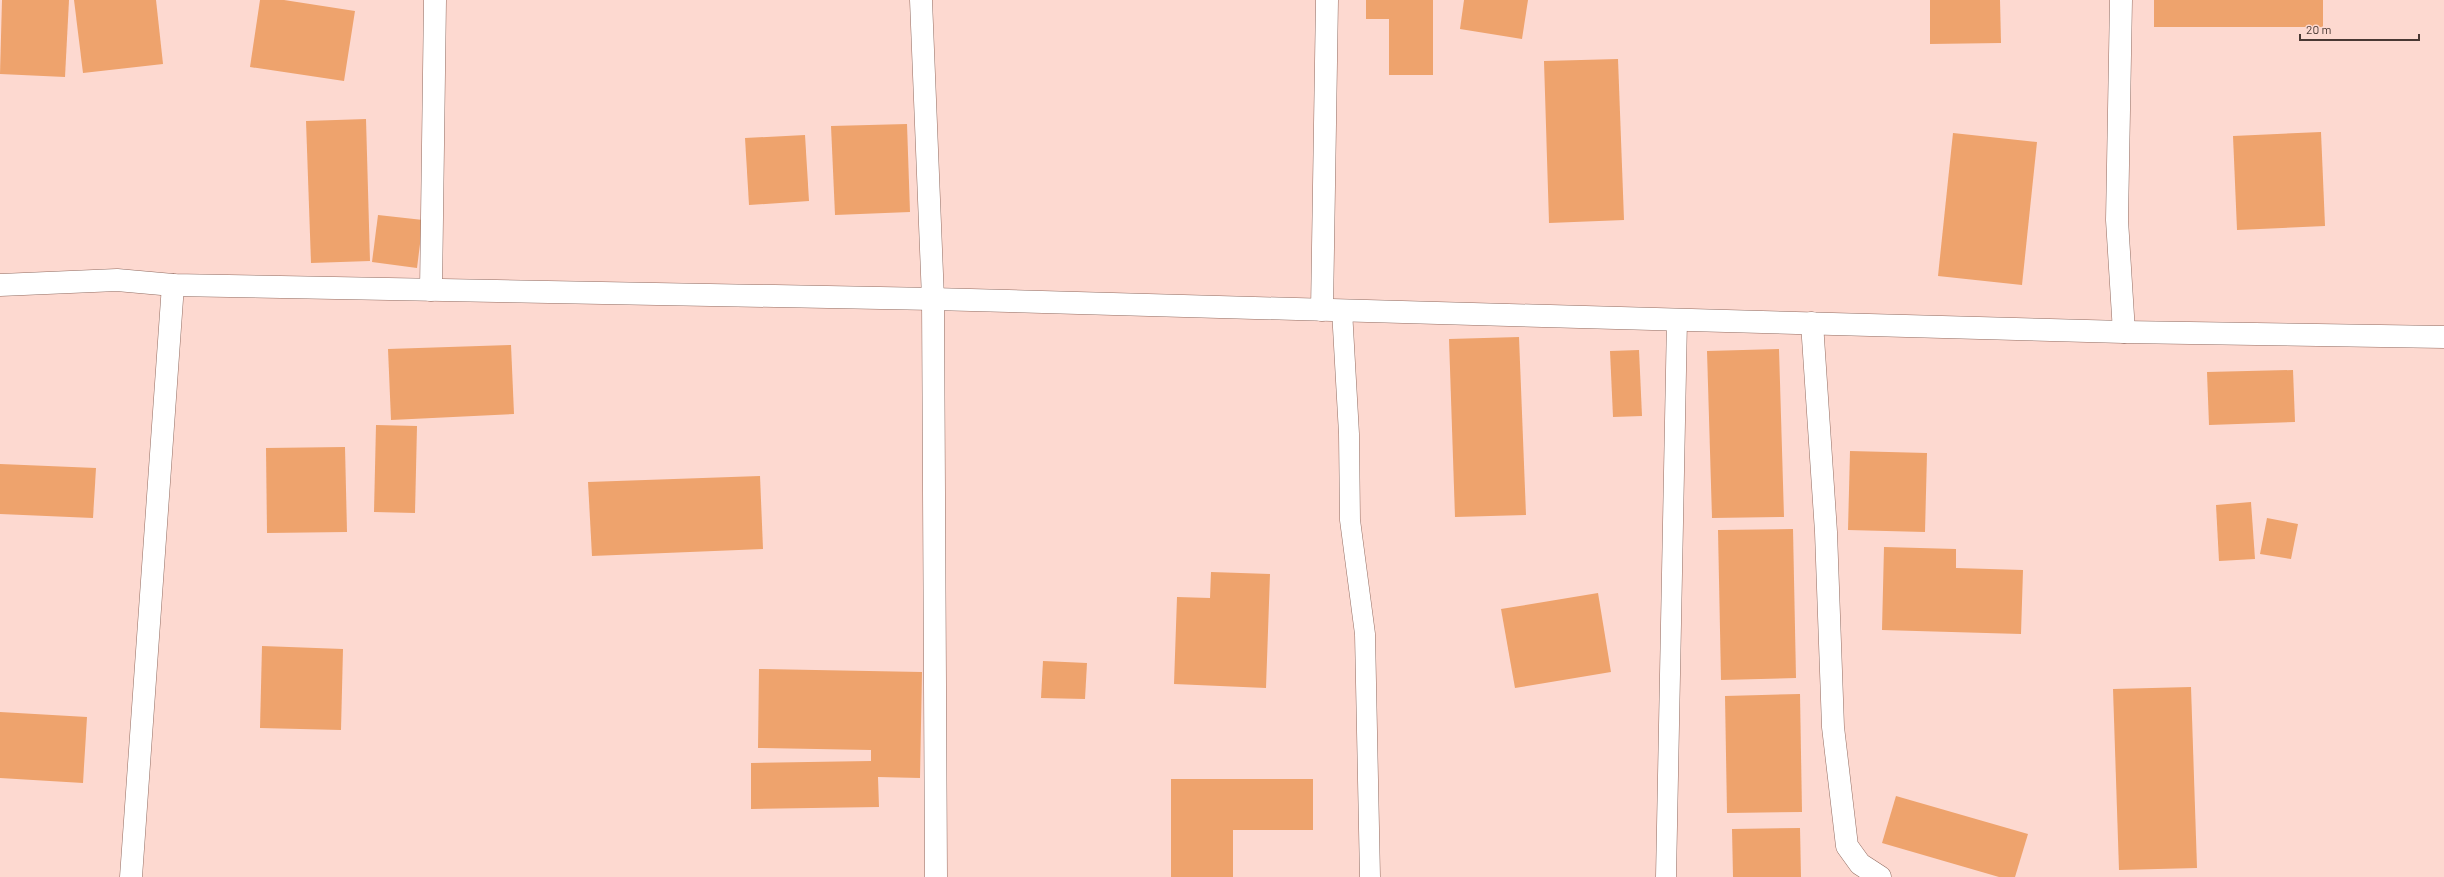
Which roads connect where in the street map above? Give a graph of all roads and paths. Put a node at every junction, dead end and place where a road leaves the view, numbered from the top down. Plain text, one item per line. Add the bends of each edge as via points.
1 (435, 0) edge
2 (921, 0) edge
3 (1327, 0) edge
4 (2121, 0) edge
5 (0, 286) edge
6 (173, 286) junction
7 (431, 290) junction
8 (933, 299) junction
9 (1332, 310) junction
10 (1677, 320) junction
11 (1812, 323) junction
12 (2124, 332) junction
13 (2444, 337) edge
14 (131, 877) edge
15 (936, 877) edge
16 (1370, 877) edge
17 (1666, 877) edge
18 (1880, 877) edge

1 - 7 street
2 - 8 street
3 - 9 street
4 - 12 street via 2117,220
5 - 6 street via 117,280
6 - 7 street
6 - 14 street
7 - 8 street
8 - 9 street
8 - 15 street
9 - 10 street
9 - 16 lane via 1349,434 1350,520 1365,634
10 - 11 street
10 - 17 lane
11 - 12 street
11 - 18 street via 1826,532 1833,727 1846,839 1847,846 1860,864
12 - 13 street

